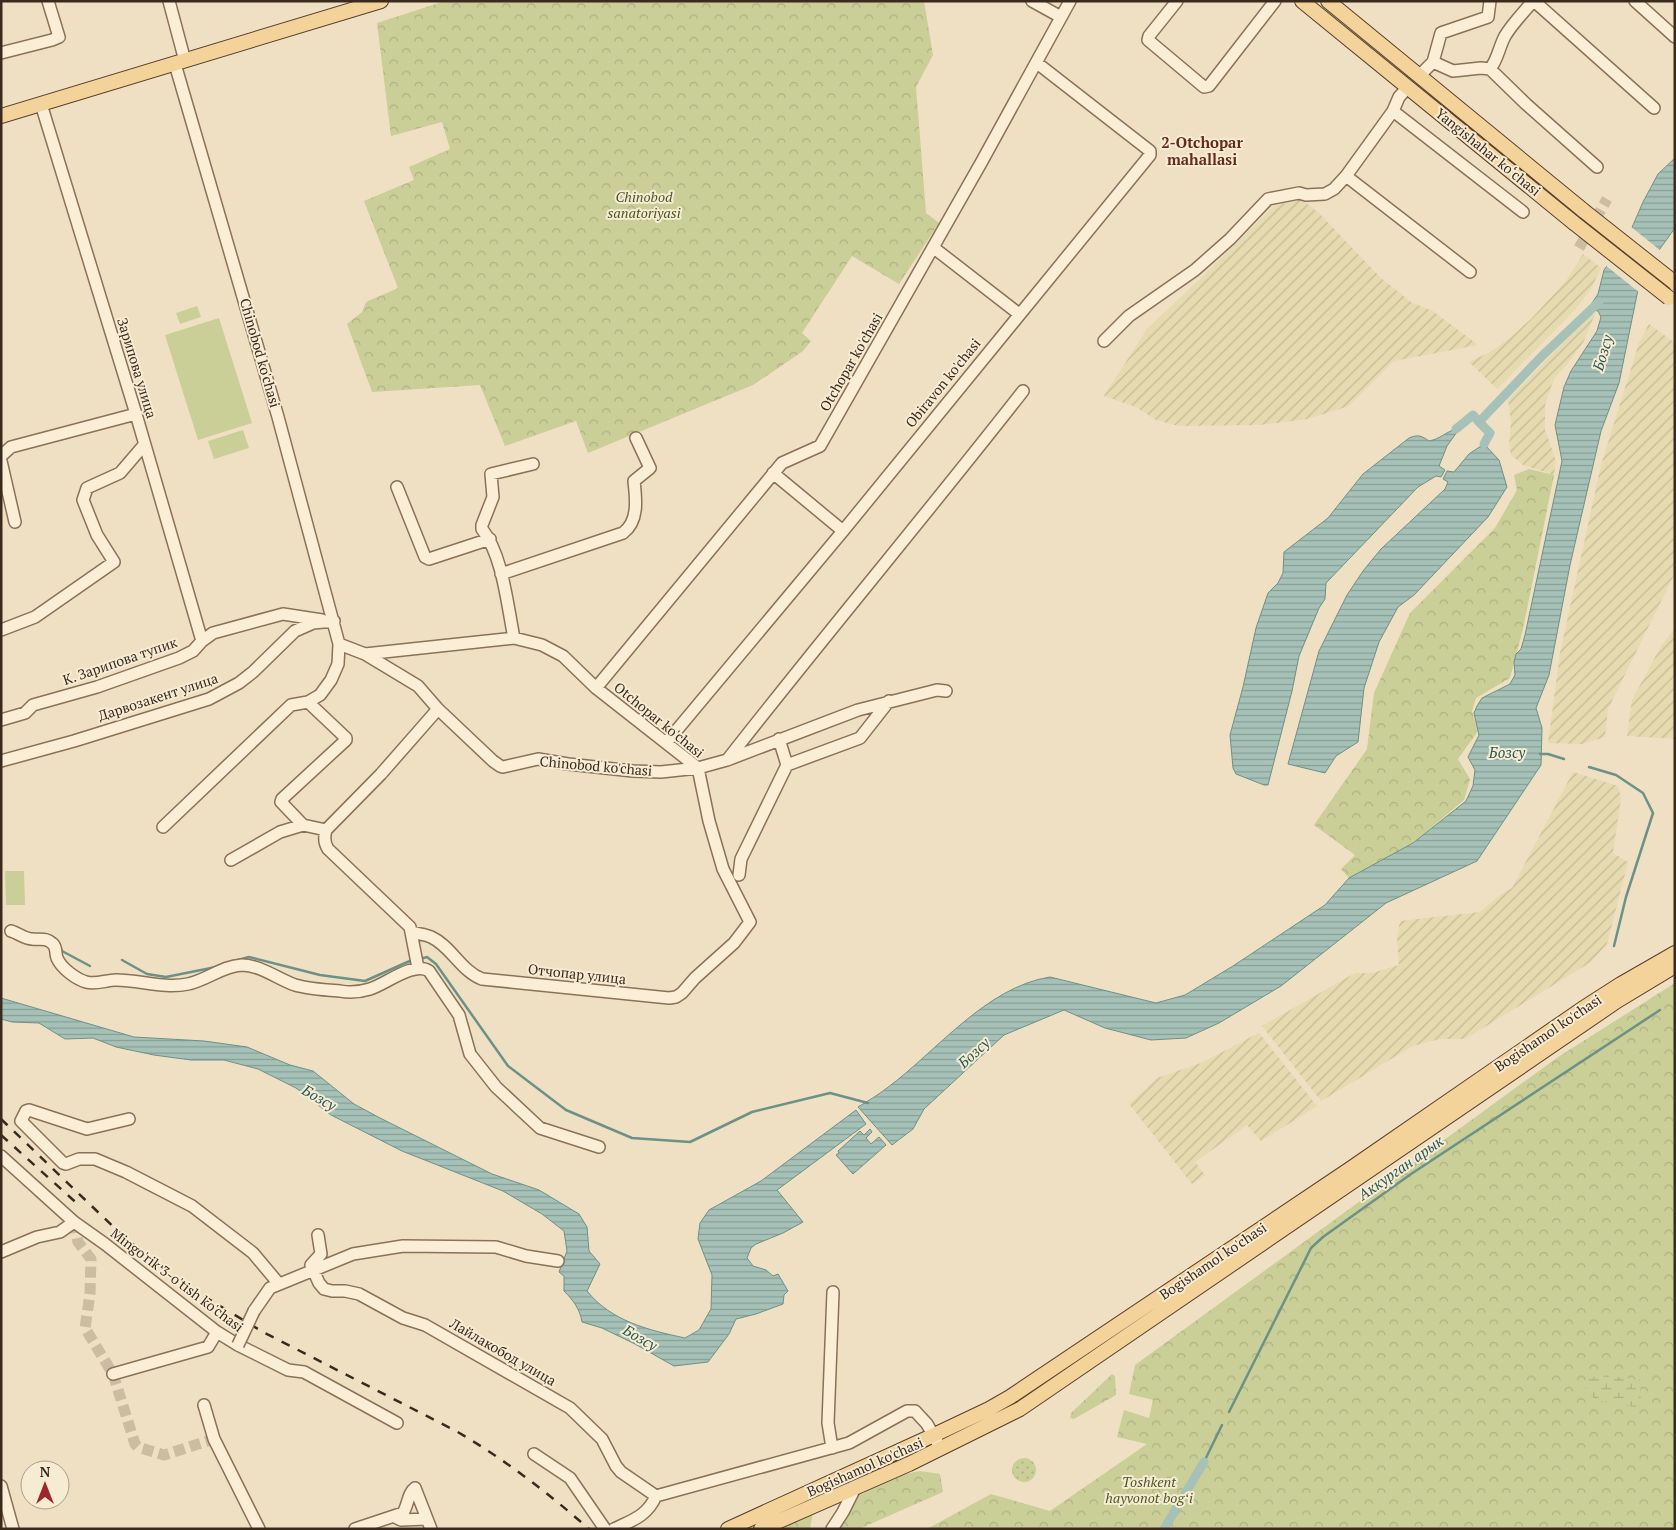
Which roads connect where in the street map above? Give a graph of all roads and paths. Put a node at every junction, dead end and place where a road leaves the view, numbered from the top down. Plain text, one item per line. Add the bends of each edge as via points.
1 (48, 1) edge
2 (168, 1) edge
3 (381, 1) edge
4 (1032, 1) edge
5 (1070, 1) edge
6 (1177, 1) edge
7 (1275, 1) edge
8 (1302, 1) edge
9 (1490, 1) edge
10 (1534, 1) edge
11 (1635, 1) edge
12 (1329, 2) edge
13 (1319, 15) junction
14 (1061, 17) junction
15 (1675, 37) edge
16 (1, 53) edge
17 (180, 62) junction
18 (1433, 62) junction
19 (1037, 64) junction
20 (1490, 69) junction
21 (1419, 76) junction
22 (1408, 87) junction
23 (41, 104) junction
24 (1654, 108) dead end
25 (1393, 111) junction
26 (1, 116) edge
27 (1597, 167) dead end
28 (1346, 176) junction
29 (1523, 212) dead end
30 (934, 248) junction
31 (1470, 272) dead end
32 (1675, 283) edge
33 (1672, 300) edge
34 (1019, 314) junction
35 (1104, 341) dead end
36 (1023, 391) dead end
37 (136, 414) junction
38 (636, 438) dead end
39 (144, 445) junction
40 (1, 456) edge
41 (1, 461) edge
42 (533, 464) dead end
43 (774, 473) junction
44 (397, 487) dead end
45 (15, 522) dead end
46 (842, 531) junction
47 (490, 539) junction
48 (501, 574) junction
49 (334, 621) junction
50 (1, 630) edge
51 (514, 638) junction
52 (202, 641) junction
53 (339, 644) junction
54 (365, 654) junction
55 (596, 688) junction
56 (946, 691) dead end
57 (889, 701) junction
58 (308, 702) junction
59 (438, 709) junction
60 (1, 720) edge
61 (779, 740) junction
62 (666, 743) junction
63 (727, 760) junction
64 (1, 761) edge
65 (787, 765) junction
66 (698, 768) junction
67 (303, 825) junction
68 (162, 827) dead end
69 (326, 830) junction
70 (231, 860) dead end
71 (739, 875) dead end
72 (11, 931) dead end
73 (412, 932) junction
74 (734, 943) joint
75 (1675, 953) edge
76 (1675, 966) edge
77 (418, 968) junction
78 (1521, 1060) junction
79 (129, 1119) dead end
80 (599, 1147) dead end
81 (1, 1156) edge
82 (1354, 1174) junction
83 (74, 1222) junction
84 (318, 1235) dead end
85 (1, 1252) edge
86 (558, 1261) dead end
87 (313, 1271) junction
88 (279, 1284) junction
89 (833, 1292) dead end
90 (217, 1332) junction
91 (238, 1345) junction
92 (113, 1374) dead end
93 (204, 1405) dead end
94 (398, 1423) dead end
95 (934, 1435) junction
96 (832, 1448) junction
97 (941, 1449) junction
98 (534, 1454) dead end
99 (1, 1486) edge
100 (855, 1488) junction
101 (656, 1496) junction
102 (395, 1517) junction
103 (429, 1524) edge
104 (13, 1529) edge
105 (260, 1529) edge
106 (355, 1529) edge
107 (605, 1529) edge
108 (614, 1529) edge
109 (728, 1529) edge
110 (761, 1529) edge
111 (832, 1529) edge

1 - 16 street via 59,36
2 - 17 street, Chinobod ko'chasi
3 - 17 main road
4 - 14 street
5 - 14 street, Otchopar ko'chasi
6 - 7 street via 1148,40 1204,87 1209,86
8 - 13 main road, Yangishahar ko‘chasi
9 - 18 street via 1488,17 1443,31
10 - 20 street via 1506,35
10 - 24 street
11 - 15 street
12 - 13 main road
12 - 21 main road, Yangishahar ko‘chasi
13 - 22 main road, Yangishahar ko‘chasi
14 - 19 street, Otchopar ko'chasi
17 - 23 main road
17 - 49 street, Chinobod ko'chasi
18 - 20 street via 1453,71
18 - 21 street
19 - 30 street, Otchopar ko'chasi
19 - 34 street, Obiravon ko'chasi via 1150,154
20 - 27 street
21 - 32 main road, Yangishahar ko‘chasi, bridge
22 - 25 street
22 - 33 main road, Yangishahar ko‘chasi, bridge
23 - 26 main road
23 - 37 street, Зарипова улица
25 - 28 street
25 - 29 street
28 - 31 street
28 - 35 street via 1325,194 1299,193 1268,199 1195,270 1129,316
30 - 34 street
30 - 43 street, Otchopar ko'chasi via 820,446 782,463
34 - 46 street, Obiravon ko'chasi
36 - 63 street
37 - 39 street, Зарипова улица
37 - 40 street via 11,447
38 - 48 street via 650,466 634,481 636,506 628,528 623,533
39 - 50 street via 120,473 87,488 83,500 97,535 114,562 35,617
39 - 52 street, Зарипова улица
41 - 45 street
42 - 47 street via 491,474 493,497 482,529
43 - 46 street
43 - 55 street, Otchopar ko'chasi
44 - 47 street via 425,557 429,559
46 - 62 street, Obiravon ko'chasi
47 - 48 street
48 - 51 street
49 - 52 street, К. Зарипова тупик via 282,614 213,633
49 - 53 street, Chinobod ko'chasi
49 - 64 street, Дарвозакент улица via 313,623 295,631 246,678 226,692
51 - 54 street, Otchopar ko'chasi
51 - 55 street, Otchopar ko'chasi via 542,645 563,656
52 - 60 street, К. Зарипова тупик via 193,651 179,658 97,687 32,705 25,713
53 - 54 street, Otchopar ko'chasi
53 - 58 street, Chinobod ko'chasi via 338,664 331,680 320,695
54 - 59 street, Chinobod ko'chasi via 418,686
55 - 62 street, Otchopar ko'chasi
56 - 57 street, Chinobod ko'chasi via 937,690
57 - 61 street, Chinobod ko'chasi
57 - 65 street via 860,738
58 - 67 street via 346,738 282,799 281,802
58 - 68 street via 291,705
59 - 66 street, Chinobod ko'chasi via 500,766 538,759 633,771
59 - 69 street
61 - 63 street, Chinobod ko'chasi
61 - 65 street
62 - 66 street, Otchopar ko'chasi
63 - 66 street, Chinobod ko'chasi
65 - 71 street via 741,859
66 - 74 street, Otchopar ko'chasi via 723,869 750,922
67 - 69 street
67 - 70 street via 280,832
69 - 73 street via 324,842 328,849
72 - 77 street via 30,940 49,941 67,970 89,983 118,980 185,985 240,965 297,986 355,992 371,989
73 - 74 street, Отчопар улица via 431,936 482,979 670,998 682,993
73 - 77 street
75 - 78 main road, Bogishamol ko'chasi via 1614,988
76 - 78 main road, Bogishamol ko'chasi
77 - 80 street via 429,971 459,1015 470,1054 496,1087 540,1128
78 - 82 main road, Bogishamol ko'chasi
79 - 88 street via 87,1129 29,1110 21,1121 63,1163 95,1159 192,1206 253,1253
81 - 83 street, Mingo'rik 3-o'tish ko'chasi
82 - 95 main road, Bogishamol ko'chasi via 1010,1397
82 - 97 main road, Bogishamol ko'chasi via 1037,1398
83 - 85 street via 60,1232
83 - 90 street, Mingo'rik 3-o'tish ko'chasi
84 - 87 street via 322,1254 311,1265
86 - 87 street via 496,1247 403,1246 353,1254
87 - 88 street
87 - 101 street, Лайлакобод улица via 324,1289 359,1294 403,1318 425,1325 564,1404 593,1428 616,1466
88 - 91 street, bridge via 270,1288 254,1311
89 - 96 street via 828,1423
90 - 91 street, Mingo'rik 3-o'tish ko'chasi
90 - 92 street via 206,1348
91 - 94 street, Mingo'rik 3-o'tish ko'chasi via 288,1370 304,1372
93 - 105 street via 214,1439
95 - 96 street via 915,1411 907,1411 849,1443
95 - 97 street
95 - 109 main road, Bogishamol ko'chasi
96 - 101 street
97 - 100 main road, Bogishamol ko'chasi
98 - 107 street via 570,1478
99 - 104 street
100 - 110 main road, Bogishamol ko'chasi
100 - 111 street
101 - 108 street via 648,1511
102 - 103 street
102 - 103 street via 408,1506 411,1491 415,1488
102 - 106 street

